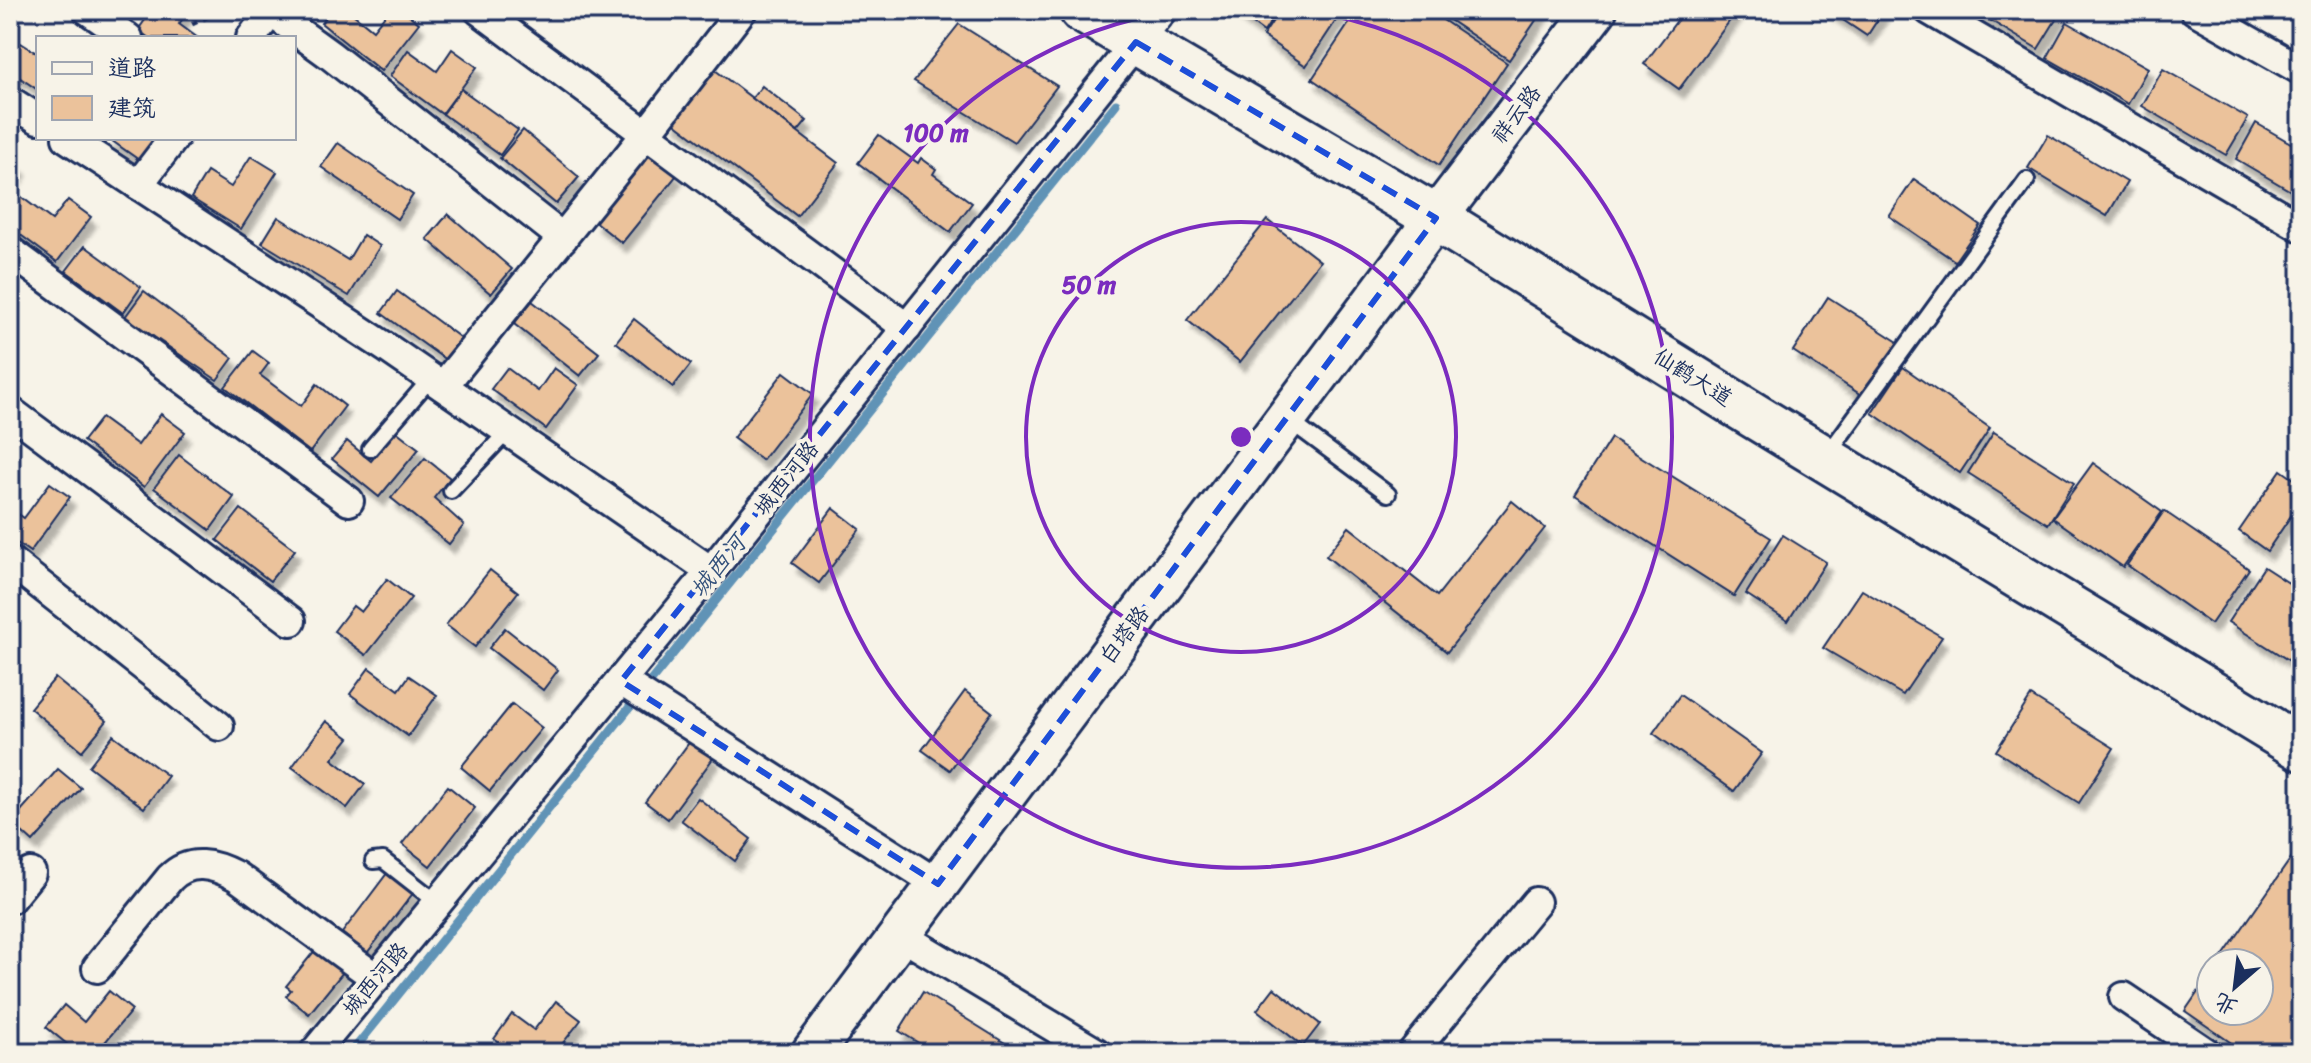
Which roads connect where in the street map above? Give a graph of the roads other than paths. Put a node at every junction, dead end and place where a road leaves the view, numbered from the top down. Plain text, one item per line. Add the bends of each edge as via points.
1 (88, 10) edge
2 (479, 10) edge
3 (742, 10) edge
4 (1082, 10) edge
5 (1596, 10) edge
6 (1929, 10) edge
7 (2195, 10) edge
8 (270, 11) edge
9 (1149, 26) edge
10 (125, 36) edge
11 (252, 36) edge
12 (2301, 70) edge
13 (10, 101) edge
14 (36, 118) edge
15 (647, 133) junction
16 (70, 140) edge
17 (172, 140) edge
18 (2027, 180) dead end
19 (138, 185) junction
20 (1436, 218) junction
21 (2301, 227) edge
22 (563, 238) junction
23 (10, 251) edge
24 (907, 328) junction
25 (437, 382) junction
26 (10, 411) edge
27 (1286, 419) junction
28 (508, 431) junction
29 (370, 449) dead end
30 (1824, 458) junction
31 (451, 491) dead end
32 (1388, 494) dead end
33 (349, 501) dead end
34 (10, 561) edge
35 (711, 571) junction
36 (291, 621) dead end
37 (636, 691) junction
38 (219, 726) dead end
39 (2301, 748) edge
40 (373, 861) dead end
41 (31, 873) dead end
42 (938, 884) junction
43 (10, 899) edge
44 (1536, 902) dead end
45 (438, 903) junction
46 (900, 935) junction
47 (97, 968) dead end
48 (376, 978) junction
49 (2124, 997) dead end
50 (314, 1053) edge
51 (812, 1053) edge
52 (1097, 1053) edge
53 (1412, 1053) edge
54 (2207, 1053) edge

1 - 10 street
2 - 15 street
3 - 15 street
4 - 9 main road, 仙鹤大道
5 - 20 street, 祥云路
6 - 21 street
7 - 12 street
8 - 11 street
8 - 22 street
9 - 20 main road, 仙鹤大道
9 - 24 street, 城西河路
13 - 14 street
15 - 22 street
15 - 24 street
16 - 19 street
17 - 19 street
18 - 30 lane
19 - 25 street
20 - 27 street, 白塔路
20 - 30 main road, 仙鹤大道
22 - 25 street
23 - 33 street
24 - 35 street, 城西河路
25 - 28 street
25 - 29 lane
26 - 36 street
27 - 32 lane
27 - 42 street, 白塔路
28 - 31 lane
28 - 35 street
30 - 39 main road, 仙鹤大道
34 - 38 street
35 - 37 street, 城西河路
37 - 42 street
37 - 45 street, 城西河路
40 - 45 lane via 383,860
41 - 43 street
42 - 46 street, 白塔路
44 - 53 street
45 - 48 street, 城西河路
46 - 51 street, 白塔路
46 - 52 street
47 - 48 street via 170,878 183,866 202,864 236,876
48 - 50 street, 城西河路
49 - 54 street

